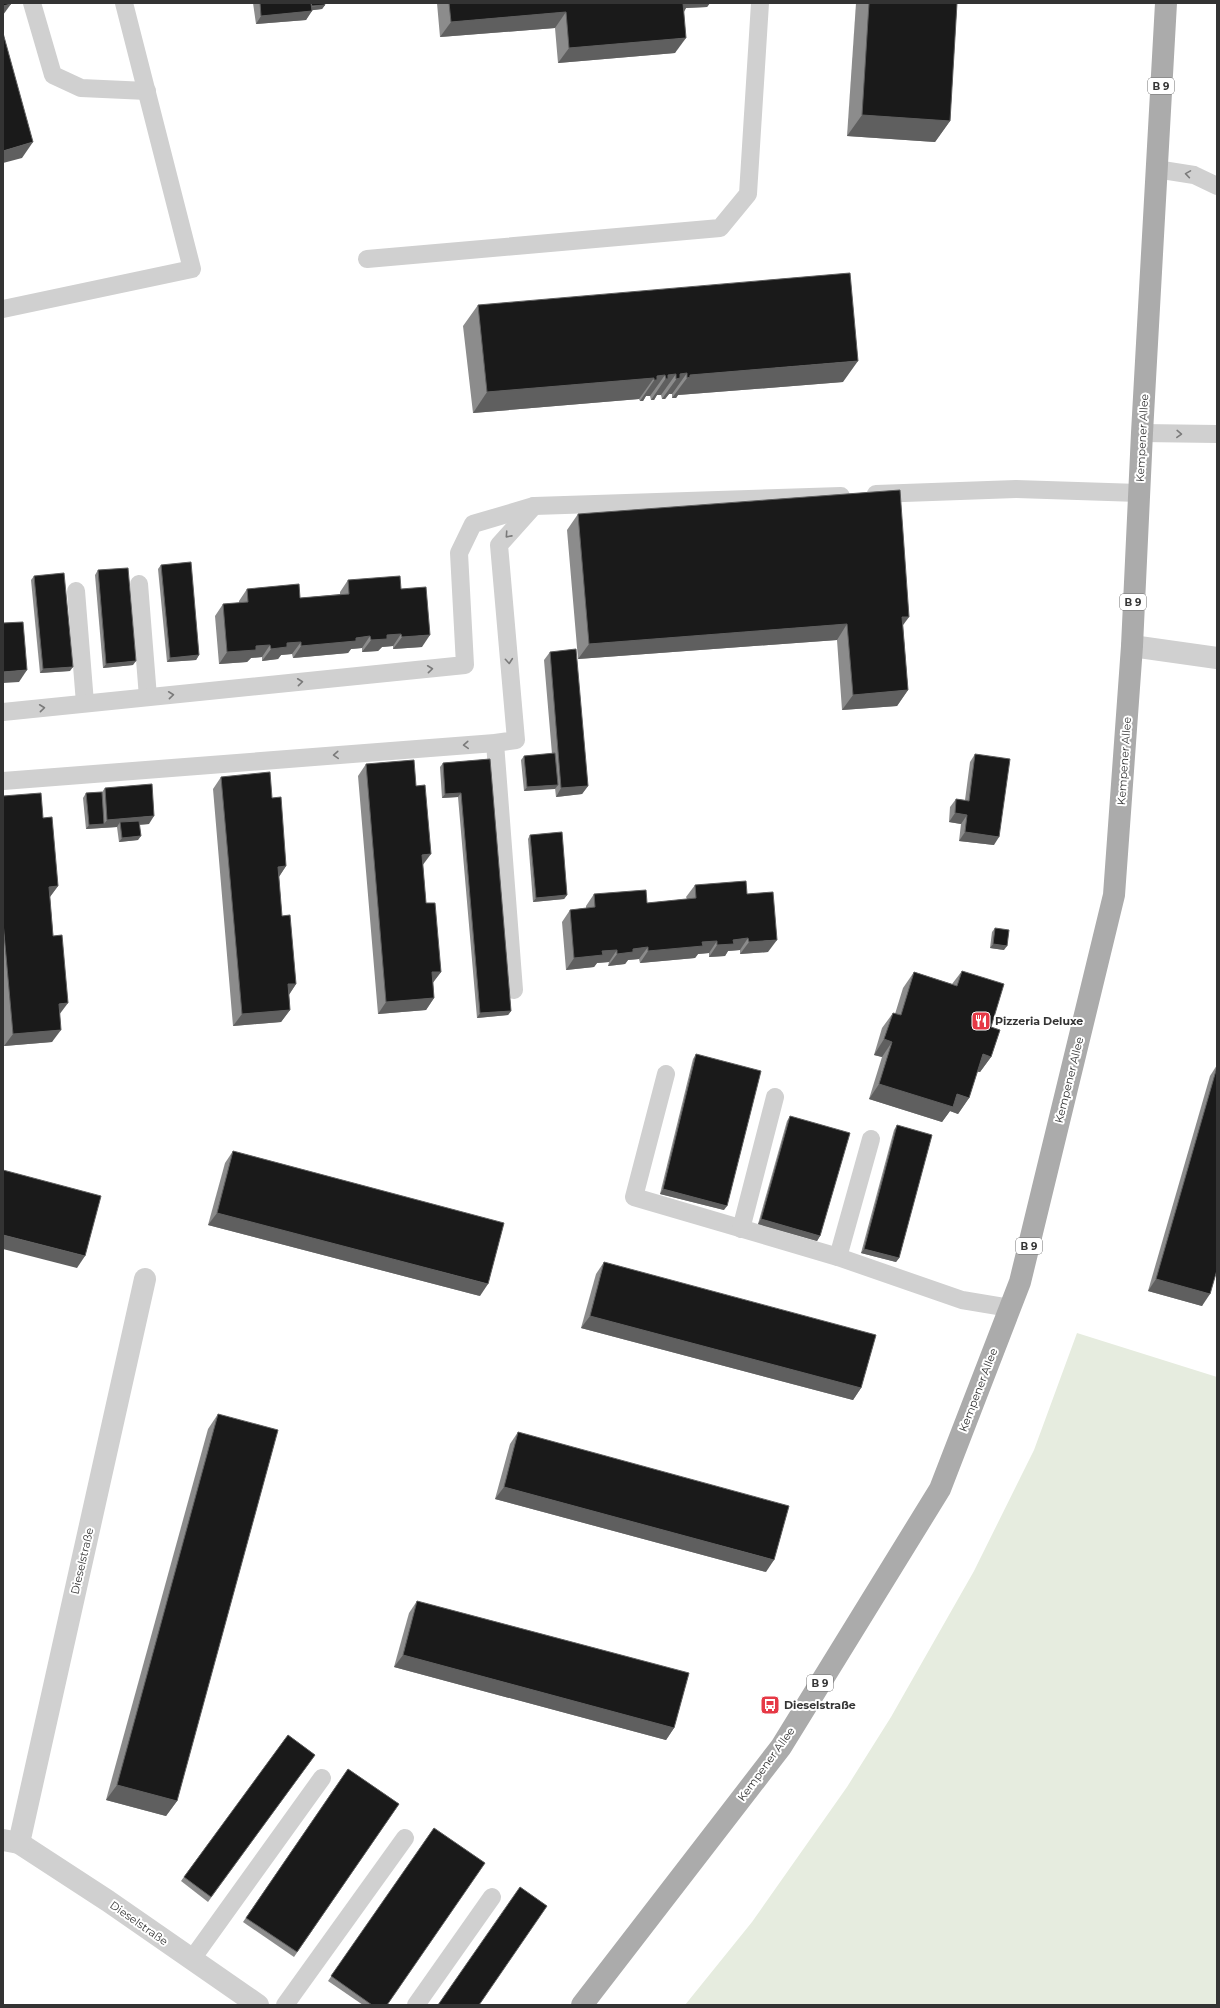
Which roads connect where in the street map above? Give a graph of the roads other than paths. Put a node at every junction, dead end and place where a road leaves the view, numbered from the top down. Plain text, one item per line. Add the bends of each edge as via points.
1 (32, 3) edge
2 (124, 3) edge
3 (760, 3) edge
4 (1166, 3) edge
5 (147, 91) junction
6 (1156, 170) junction
7 (1217, 186) edge
8 (367, 259) dead end
9 (3, 309) edge
10 (1142, 433) junction
11 (1217, 434) edge
12 (1139, 493) junction
13 (534, 506) junction
14 (139, 584) dead end
15 (76, 591) dead end
16 (1132, 646) junction
17 (1217, 658) edge
18 (148, 697) junction
19 (85, 703) junction
20 (3, 712) edge
21 (495, 743) junction
22 (3, 781) edge
23 (514, 990) dead end
24 (666, 1074) dead end
25 (775, 1097) dead end
26 (871, 1139) dead end
27 (741, 1229) junction
28 (838, 1257) junction
29 (145, 1279) dead end
30 (1010, 1308) junction
31 (322, 1778) dead end
32 (406, 1838) dead end
33 (11, 1842) edge
34 (492, 1898) dead end
35 (192, 1959) junction
36 (258, 2005) edge
37 (286, 2005) edge
38 (416, 2005) edge
39 (582, 2005) edge

1 - 5 lane via 53,75 81,88
2 - 5 lane
3 - 8 lane via 748,194 720,228
4 - 6 main road, Kempener Allee / B 9
5 - 9 lane via 192,269
7 -> 6 lane via 1194,175
6 - 10 main road, Kempener Allee / B 9
10 -> 11 lane
10 - 12 main road, Kempener Allee / B 9
12 - 13 lane via 1016,490
12 - 16 main road, Kempener Allee / B 9
18 -> 13 lane via 465,665 459,552 473,524
13 -> 21 lane via 499,545 516,740
14 - 18 lane
15 - 19 lane
16 - 17 street
16 - 30 main road, Kempener Allee / B 9 via 1114,895 1020,1282
18 - 19 lane
20 -> 19 lane
21 -> 22 lane
21 - 23 lane
24 - 27 lane via 634,1197
25 - 27 lane
26 - 28 lane
27 - 28 lane
28 - 30 lane via 962,1300
29 - 33 street, Dieselstraße
30 - 39 main road, Kempener Allee / B 9 via 940,1489 781,1747
31 - 35 lane
32 - 37 lane
33 - 35 street, Dieselstraße via 108,1901
34 - 38 lane
35 - 36 street, Dieselstraße

